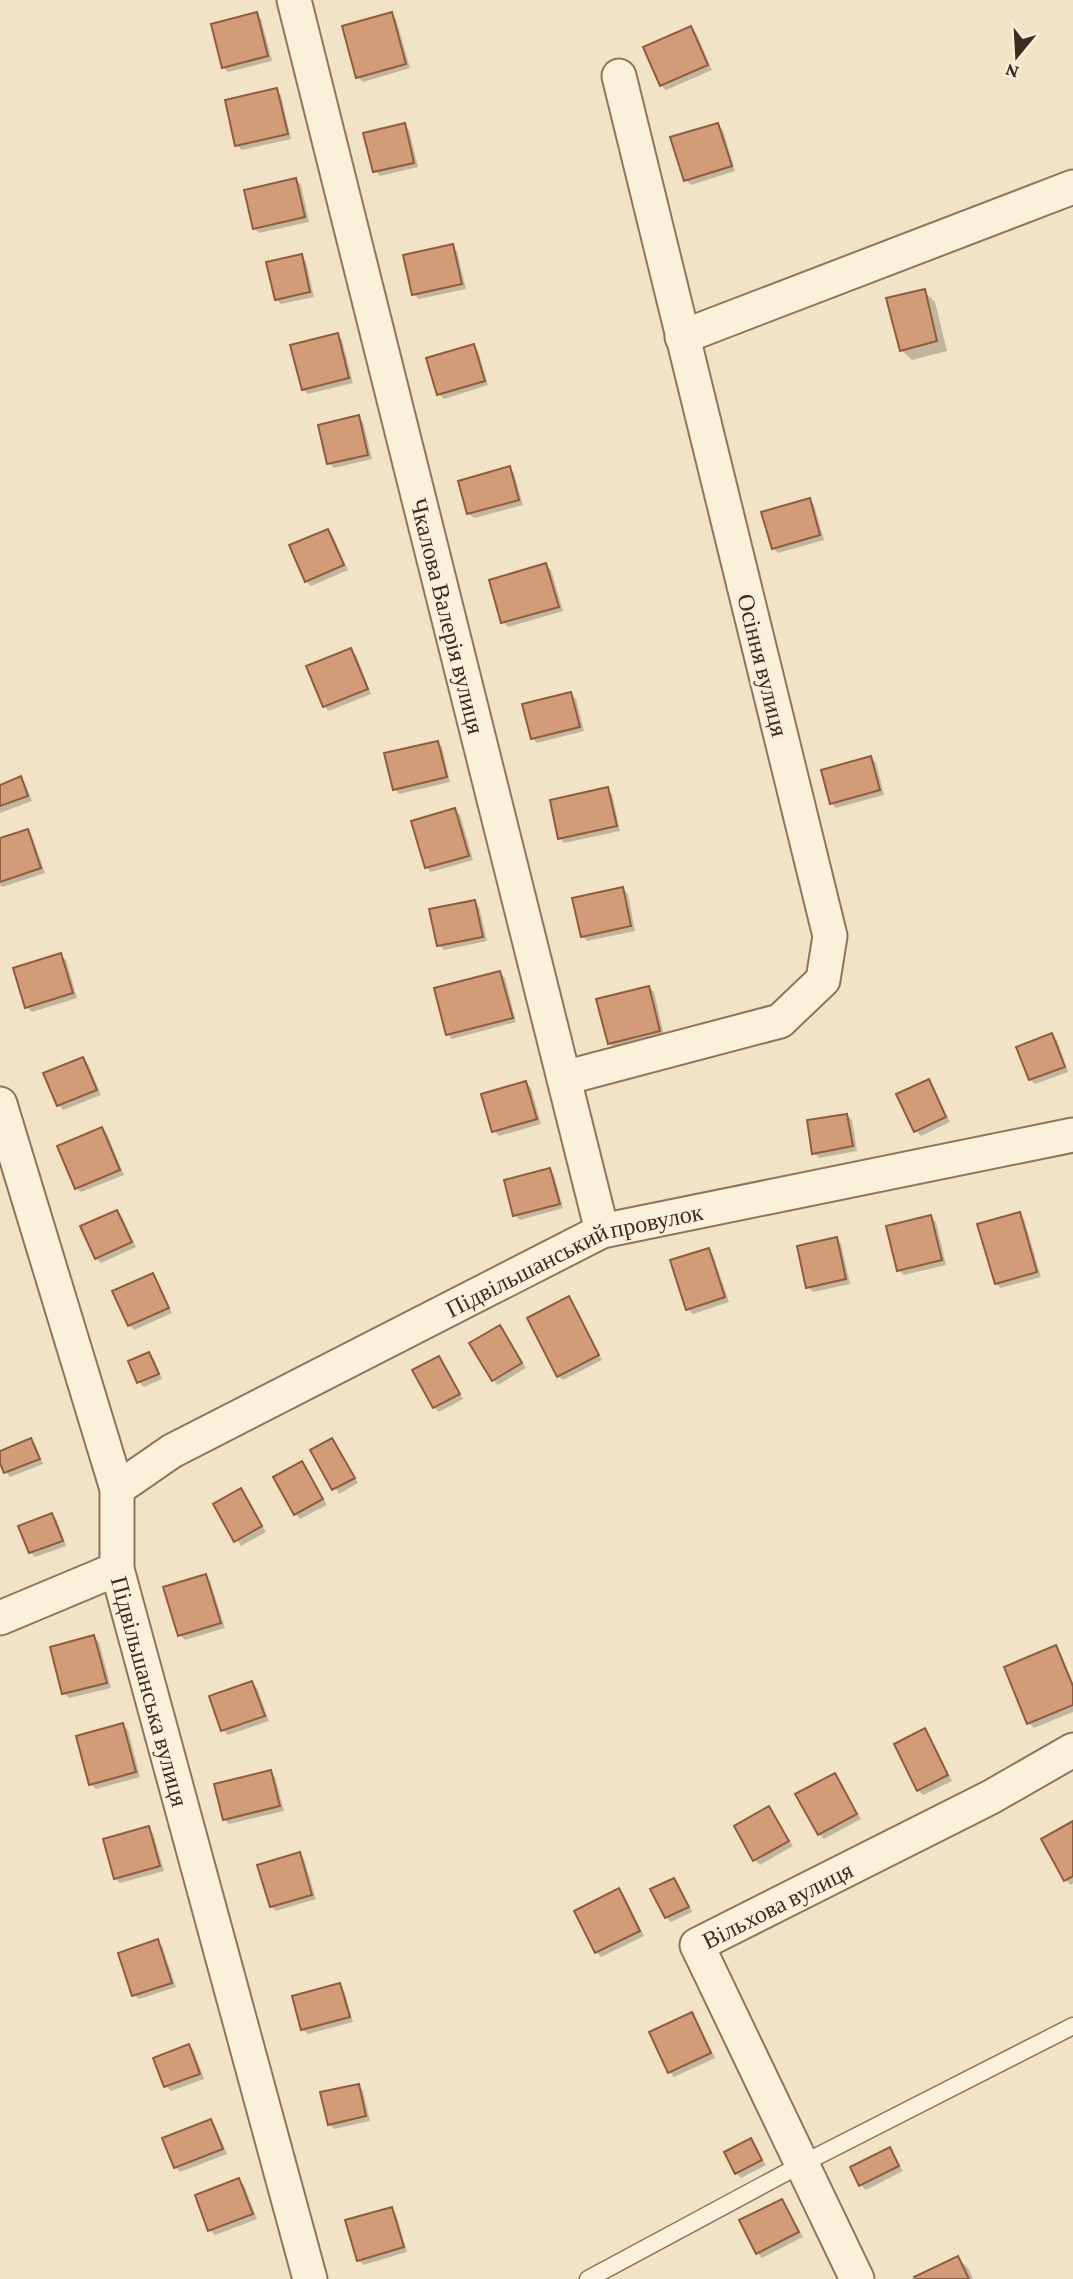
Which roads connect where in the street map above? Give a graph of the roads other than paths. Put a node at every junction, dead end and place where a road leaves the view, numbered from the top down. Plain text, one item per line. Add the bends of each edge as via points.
1 (293, 0) edge
2 (619, 76) dead end
3 (1073, 187) edge
4 (682, 337) junction
5 (564, 1078) junction
6 (0, 1104) edge
7 (1073, 1135) edge
8 (602, 1231) junction
9 (117, 1489) junction
10 (117, 1569) junction
11 (0, 1618) edge
12 (1073, 1750) edge
13 (1073, 2026) edge
14 (802, 2164) junction
15 (310, 2279) edge
16 (588, 2279) edge
17 (857, 2279) edge

1 - 5 street, Чкалова Валерія вулиця
2 - 4 street, Осіння вулиця
3 - 4 street
4 - 5 street, Осіння вулиця via 830,936 823,980 780,1021
5 - 8 street, Чкалова Валерія вулиця
6 - 9 street, Підвільшанська вулиця
7 - 8 street, Підвільшанський провулок
8 - 9 street, Підвільшанський провулок via 172,1451
9 - 10 street, Підвільшанська вулиця
10 - 11 street
10 - 15 street, Підвільшанська вулиця
12 - 14 street, Вільхова вулиця via 991,1797 697,1945
13 - 14 lane
14 - 16 lane
14 - 17 street, Вільхова вулиця

